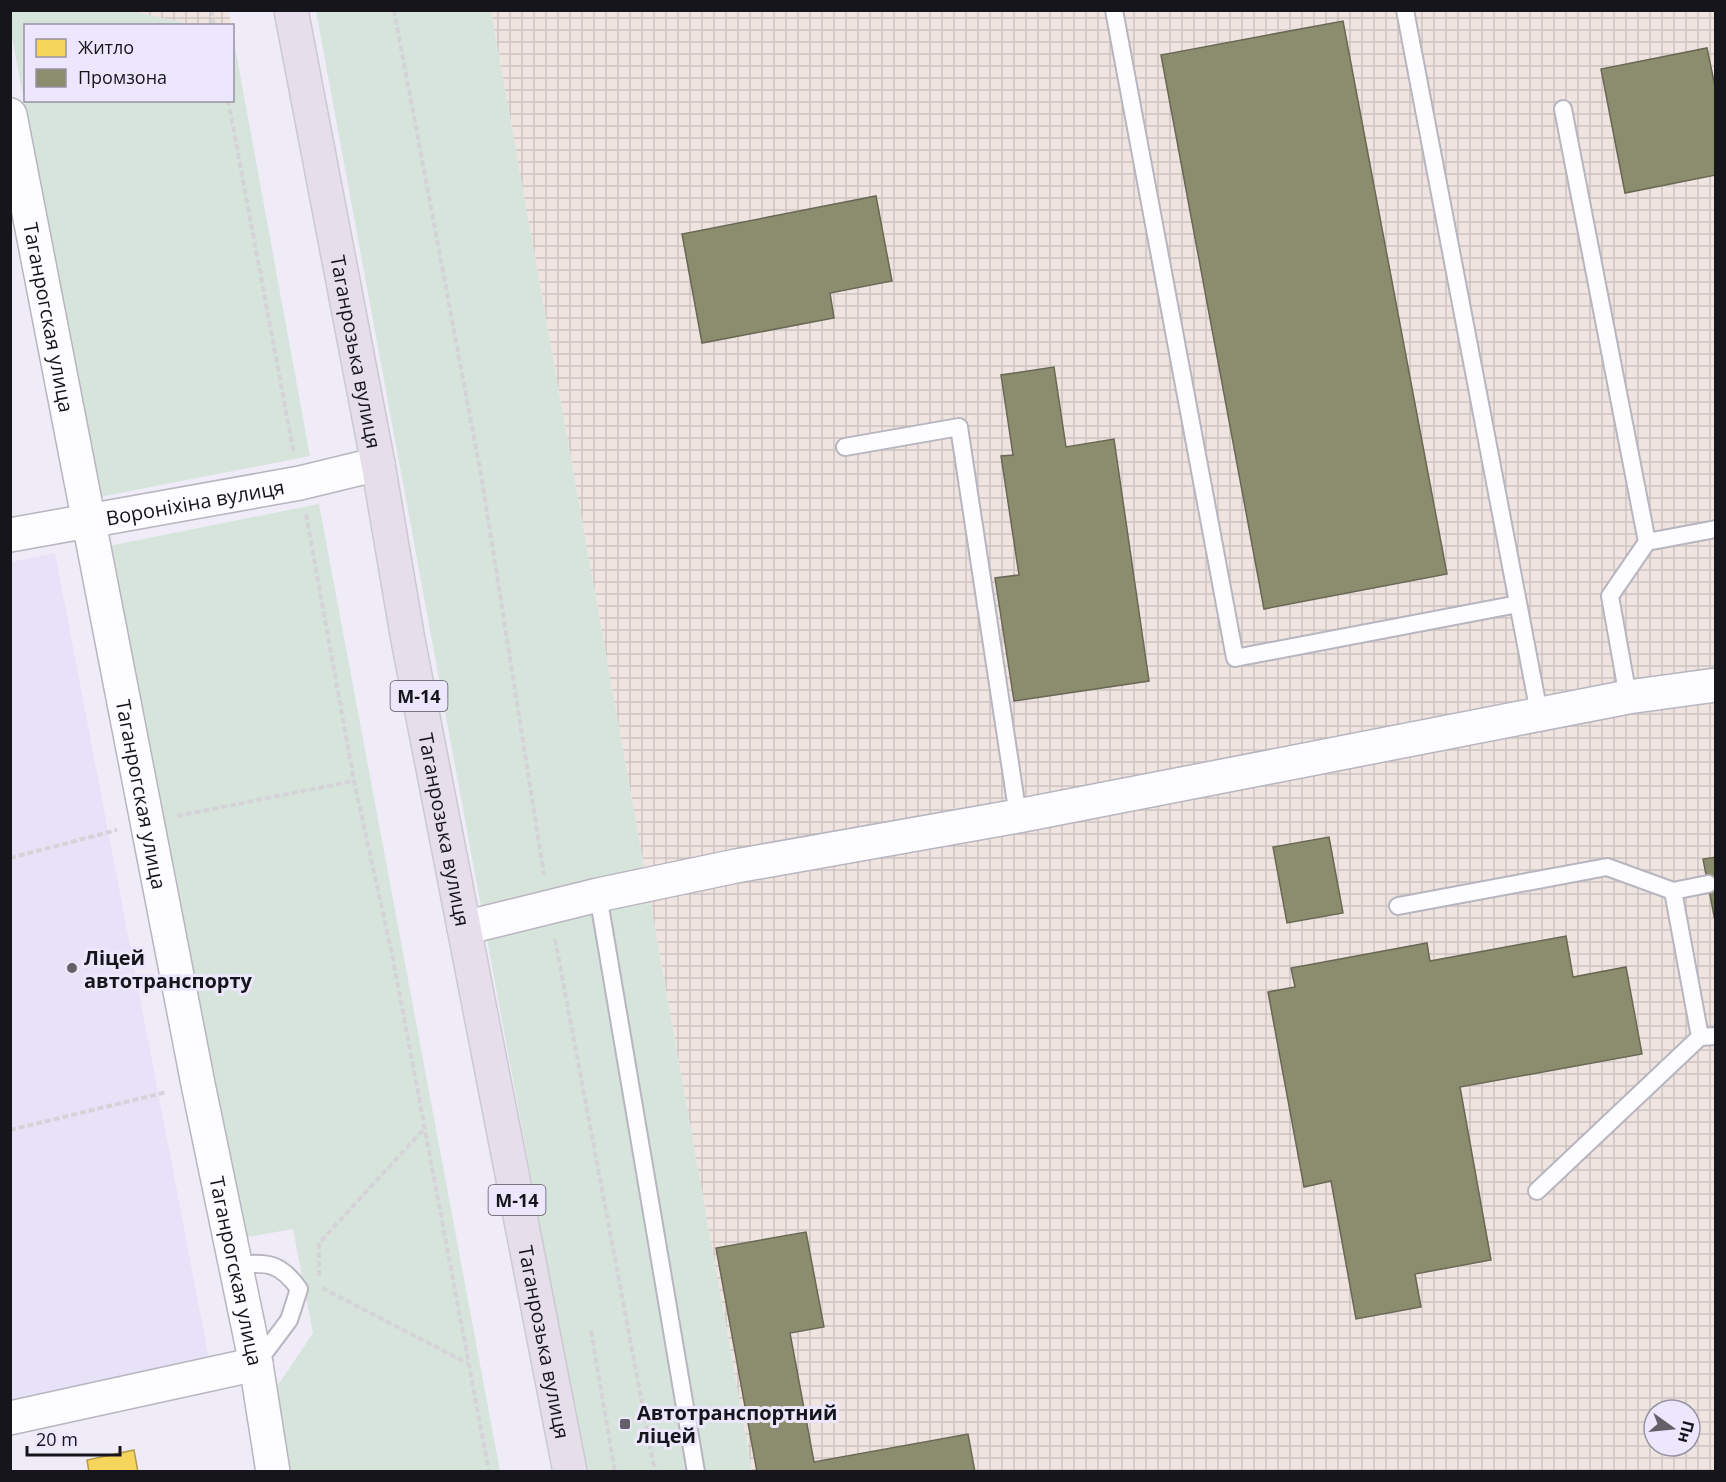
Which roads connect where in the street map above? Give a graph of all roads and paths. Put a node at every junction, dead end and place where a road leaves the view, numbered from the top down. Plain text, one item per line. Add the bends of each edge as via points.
1 (394, 10) edge
2 (1114, 10) edge
3 (1405, 10) edge
4 (288, 11) edge
5 (228, 102) edge
6 (1563, 109) dead end
7 (10, 115) edge
8 (845, 447) dead end
9 (378, 464) junction
10 (300, 483) junction
11 (88, 521) junction
12 (1716, 529) edge
13 (10, 534) edge
14 (1647, 542) junction
15 (1518, 604) junction
16 (1716, 685) edge
17 (1628, 697) junction
18 (1539, 713) junction
19 (1018, 816) junction
20 (1708, 884) dead end
21 (1673, 891) junction
22 (598, 895) junction
23 (1398, 906) dead end
24 (549, 907) junction
25 (464, 928) junction
26 (1708, 1037) edge
27 (198, 1084) junction
28 (10, 1130) edge
29 (423, 1130) junction
30 (1537, 1191) dead end
31 (236, 1265) junction
32 (591, 1331) dead end
33 (468, 1364) junction
34 (256, 1365) junction
35 (10, 1418) edge
36 (273, 1472) edge
37 (489, 1472) edge
38 (570, 1472) edge
39 (615, 1472) edge
40 (655, 1472) edge
41 (696, 1472) edge

1 - 24 path via 482,480
2 - 15 lane via 1235,658
3 - 15 lane
4 - 9 highway, Таганрозька вулиця / М-14
5 - 10 path
6 - 14 lane
7 - 11 street, Таганрогская улица
8 - 19 lane via 959,427
9 - 10 street, Вороніхіна вулиця
9 - 25 highway, Таганрозька вулиця / М-14
10 - 11 street, Вороніхіна вулиця
10 - 29 path
11 - 13 street, Вороніхіна вулиця
11 - 27 street, Таганрогская улица
12 - 14 lane
14 - 17 lane via 1610,596
15 - 18 lane
16 - 17 street
17 - 18 street
18 - 19 street
19 - 22 street
20 - 21 lane
21 - 23 lane via 1607,867
21 - 26 lane
22 - 24 street
22 - 41 lane
24 - 25 street
24 - 40 path
25 - 38 highway, Таганрозька вулиця / М-14
26 - 30 lane
27 - 28 path
27 - 31 street, Таганрогская улица
29 - 33 path
29 - 33 path via 319,1243 319,1286
31 - 34 street, Таганрогская улица
31 - 34 lane via 268,1264 280,1268 299,1289 289,1320
32 - 39 path
33 - 37 path
34 - 35 street
34 - 36 street, Таганрогская улица

